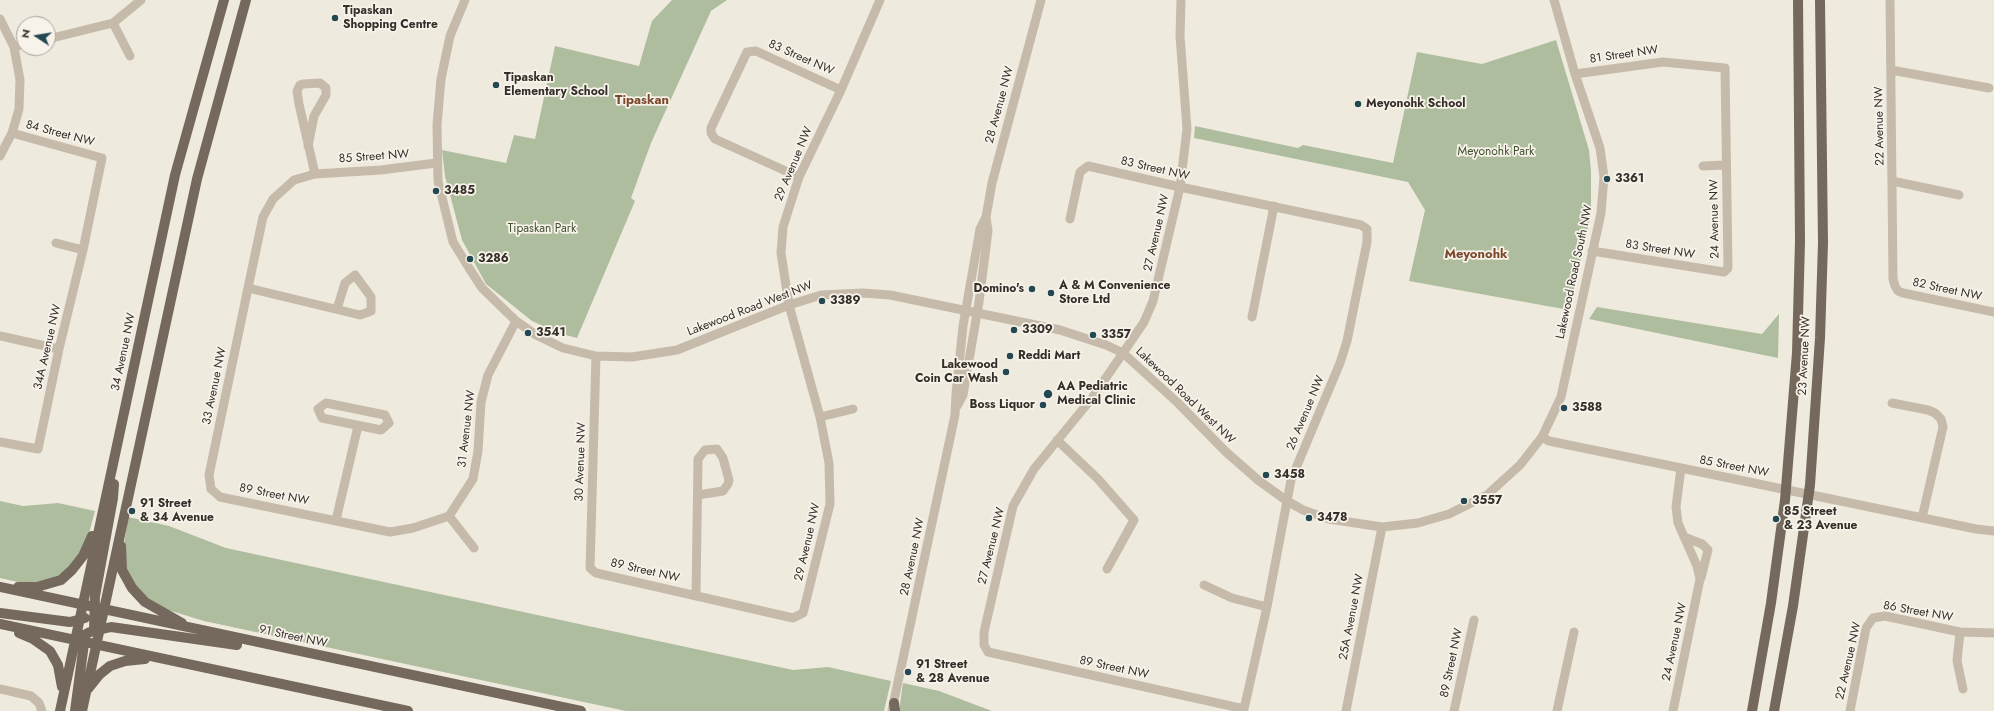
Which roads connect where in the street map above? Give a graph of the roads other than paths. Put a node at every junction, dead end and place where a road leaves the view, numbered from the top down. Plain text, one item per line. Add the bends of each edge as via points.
1 (141, 0) edge
2 (224, 0) edge
3 (246, 0) edge
4 (880, 0) edge
5 (1041, 0) edge
6 (1181, 0) edge
7 (1554, 0) edge
8 (1798, 0) edge
9 (1820, 0) edge
10 (1890, 0) edge
11 (460, 1) edge
12 (0, 19) edge
13 (113, 23) junction
14 (56, 37) edge
15 (14, 47) joint
16 (130, 56) dead end
17 (1725, 68) joint
18 (1891, 70) junction
19 (1575, 74) junction
20 (1989, 88) dead end
21 (841, 90) junction
22 (12, 133) junction
23 (308, 146) junction
24 (0, 156) edge
25 (102, 158) joint
26 (436, 163) junction
27 (1726, 165) junction
28 (1703, 166) dead end
29 (314, 174) junction
30 (799, 178) junction
31 (1892, 181) junction
32 (1180, 187) junction
33 (1959, 195) dead end
34 (273, 199) joint
35 (1274, 206) junction
36 (986, 217) junction
37 (1070, 220) dead end
38 (1367, 229) joint
39 (56, 243) dead end
40 (83, 250) junction
41 (1592, 251) junction
42 (1724, 272) joint
43 (248, 288) junction
44 (1896, 289) joint
45 (789, 305) junction
46 (336, 309) junction
47 (965, 310) junction
48 (1994, 312) edge
49 (977, 313) junction
50 (1252, 318) dead end
51 (516, 321) junction
52 (0, 336) edge
53 (58, 349) junction
54 (1123, 353) junction
55 (596, 356) junction
56 (1892, 403) dead end
57 (957, 407) junction
58 (853, 409) dead end
59 (820, 417) junction
60 (358, 426) junction
61 (1542, 437) junction
62 (1057, 440) junction
63 (0, 442) edge
64 (116, 452) junction
65 (1681, 468) junction
66 (1499, 485) joint
67 (211, 489) joint
68 (1786, 489) junction
69 (1808, 494) junction
70 (698, 495) junction
71 (1287, 500) junction
72 (449, 516) junction
73 (1922, 518) junction
74 (336, 520) junction
75 (122, 524) junction
76 (1382, 527) junction
77 (1994, 531) edge
78 (1684, 537) junction
79 (474, 548) dead end
80 (590, 568) joint
81 (1107, 569) dead end
82 (1700, 579) junction
83 (1204, 585) dead end
84 (1, 588) edge
85 (696, 595) junction
86 (82, 605) junction
87 (1266, 607) junction
88 (97, 610) junction
89 (0, 613) edge
90 (793, 618) joint
91 (1873, 618) joint
92 (82, 619) junction
93 (1474, 620) dead end
94 (0, 625) edge
95 (199, 630) junction
96 (1574, 632) dead end
97 (1960, 632) junction
98 (1994, 634) edge
99 (88, 635) junction
100 (96, 645) junction
101 (984, 646) joint
102 (334, 659) junction
103 (185, 664) junction
104 (0, 689) edge
105 (1963, 689) dead end
106 (86, 692) junction
107 (63, 695) junction
108 (40, 707) edge
109 (893, 708) edge
110 (1244, 709) joint
111 (403, 710) edge
112 (60, 711) edge
113 (75, 711) edge
114 (82, 711) edge
115 (581, 711) edge
116 (1346, 711) edge
117 (1454, 711) edge
118 (1557, 711) edge
119 (1673, 711) edge
120 (1752, 711) edge
121 (1774, 711) edge
122 (1850, 711) edge

1 - 13 street
2 - 64 main road, 34 Avenue NW via 175,175
3 - 75 main road, 34 Avenue NW via 197,179
4 - 21 street, 29 Avenue NW
5 - 36 street, 28 Avenue NW via 994,176
6 - 32 street, 27 Avenue NW via 1180,36 1187,129
7 - 19 street, Lakewood Road South NW
8 - 68 main road, 23 Avenue NW via 1800,241 1797,353
9 - 69 main road, 23 Avenue NW via 1823,243 1820,338
10 - 18 street, 22 Avenue NW
11 - 26 street, Lakewood Road West NW via 441,79 436,125
12 - 15 street
13 - 14 street
13 - 16 street
15 - 22 street via 20,80 19,109
17 - 19 street, 81 Street NW via 1663,62
17 - 27 street, 24 Avenue NW
18 - 20 street, 22 Avenue NW
18 - 31 street, 22 Avenue NW
19 - 41 street, Lakewood Road South NW via 1600,148 1604,177 1601,213
21 - 30 street, 29 Avenue NW
21 - 30 street, 83 Street NW via 756,51 747,52 711,128 711,133 715,139
22 - 24 street
22 - 25 street, 84 Street NW
23 - 23 street via 297,91 300,85 320,83 326,88 326,95 314,116
23 - 29 street
25 - 40 street, 34A Avenue NW
26 - 29 street, 85 Street NW via 381,170
26 - 51 street, Lakewood Road West NW via 453,242 482,288
27 - 28 street, 24 Avenue NW
27 - 42 street, 24 Avenue NW via 1728,268
29 - 34 street, 85 Street NW via 294,180
30 - 45 street, 29 Avenue NW via 783,227 782,253
31 - 33 street, 22 Avenue NW
31 - 44 street, 22 Avenue NW via 1893,279
32 - 35 street, 83 Street NW
32 - 37 street, 83 Street NW via 1088,166 1080,172
32 - 54 street, 27 Avenue NW via 1153,301 1144,322
34 - 43 street, 33 Avenue NW via 263,217
35 - 38 street, 83 Street NW via 1362,225
35 - 50 street
36 - 47 street, 28 Avenue NW via 980,229
36 - 49 street, 28 Avenue NW via 988,231
38 - 71 street, 26 Avenue NW via 1367,242 1347,341 1291,480
39 - 40 street
40 - 53 street, 34A Avenue NW
41 - 42 street, 83 Street NW
41 - 61 street, Lakewood Road South NW via 1560,396
43 - 46 street
43 - 67 street, 33 Avenue NW via 209,475
44 - 48 street, 82 Street NW via 1903,294
45 - 47 street, Lakewood Road West NW via 821,295 863,293 890,295
45 - 55 street, Lakewood Road West NW via 677,350 632,357
45 - 59 street, 29 Avenue NW
46 - 46 street via 360,315 371,311 371,297 355,275 345,283
47 - 49 street, Lakewood Road West NW
47 - 57 street, 28 Avenue NW via 956,394
49 - 54 street, Lakewood Road West NW via 1060,330
49 - 57 street, 28 Avenue NW via 963,395
51 - 55 street, Lakewood Road West NW via 536,335 563,348
51 - 72 street, 31 Avenue NW via 488,374 481,402 478,451 473,479
52 - 53 street
53 - 63 street, 34A Avenue NW via 38,449
54 - 62 street, 27 Avenue NW via 1092,398
54 - 71 street, Lakewood Road West NW via 1178,403 1225,451 1258,480
55 - 80 street, 30 Avenue NW
56 - 73 street via 1928,410 1941,419 1943,427
57 - 109 street, 28 Avenue NW
58 - 59 street
59 - 90 street, 29 Avenue NW via 829,463 830,504 803,613
60 - 60 street via 322,418 318,409 326,403 385,414 389,422 381,430
60 - 74 street
61 - 65 street, 85 Street NW via 1548,441
61 - 66 street, Lakewood Road South NW via 1520,466
62 - 81 street via 1098,479 1134,520
62 - 101 street, 27 Avenue NW via 1034,469 1013,506 984,632
64 - 84 main road via 101,496 88,548 72,570 61,580 46,585
64 - 86 main road, 34 Avenue NW
64 - 88 main road via 113,498 95,596
65 - 68 street, 85 Street NW
65 - 78 street, 24 Avenue NW via 1676,507 1678,523
66 - 76 street, Lakewood Road West NW via 1476,502 1449,514 1418,523
67 - 74 street, 89 Street NW via 220,497
68 - 69 street, 85 Street NW
68 - 120 main road, 23 Avenue NW via 1771,603
69 - 73 street, 85 Street NW
69 - 121 main road, 23 Avenue NW via 1793,606
70 - 70 street, 89 Street NW via 723,491 728,484 723,458 716,449 705,450 699,456
70 - 85 street, 89 Street NW
71 - 76 street, Lakewood Road West NW via 1303,510 1329,519
71 - 87 street, 26 Avenue NW
72 - 74 street, 89 Street NW via 413,528 390,532
72 - 79 street
73 - 77 street, 85 Street NW
75 - 88 main road, 34 Avenue NW
75 - 95 main road via 122,570 132,588 145,602
76 - 116 street, 25A Avenue NW
78 - 82 street, 24 Avenue NW
78 - 82 street, 24 Avenue NW via 1702,544 1708,550
80 - 85 street, 89 Street NW via 596,573
82 - 119 street, 24 Avenue NW
83 - 87 street via 1232,598
84 - 86 main road, 91 Street NW
85 - 90 street, 89 Street NW
86 - 88 main road, 91 Street NW
86 - 92 main road, 34 Avenue NW
87 - 110 street, 26 Avenue NW
88 - 92 main road
88 - 95 main road, 91 Street NW
88 - 99 main road, 34 Avenue NW
89 - 92 main road via 70,622
91 - 97 street, 86 Street NW via 1885,616
91 - 122 street, 22 Avenue NW via 1866,628
92 - 99 main road, 34 Avenue NW
93 - 117 street, 89 Street NW
94 - 99 main road
94 - 107 main road via 46,647 58,666
95 - 102 main road, 91 Street NW
96 - 118 street
97 - 98 street, 86 Street NW
97 - 105 street, 86 Street NW via 1957,661
99 - 100 main road
99 - 100 main road, 34 Avenue NW
99 - 102 main road via 112,628
99 - 107 main road, 34 Avenue NW
99 - 113 main road
100 - 103 main road
100 - 106 main road, 34 Avenue NW
101 - 110 street, 89 Street NW via 988,652
102 - 115 main road, 91 Street NW
103 - 106 main road via 140,659 125,661 110,666
103 - 111 main road
104 - 108 street via 28,695
106 - 114 main road, 34 Avenue NW
107 - 112 main road, 34 Avenue NW

